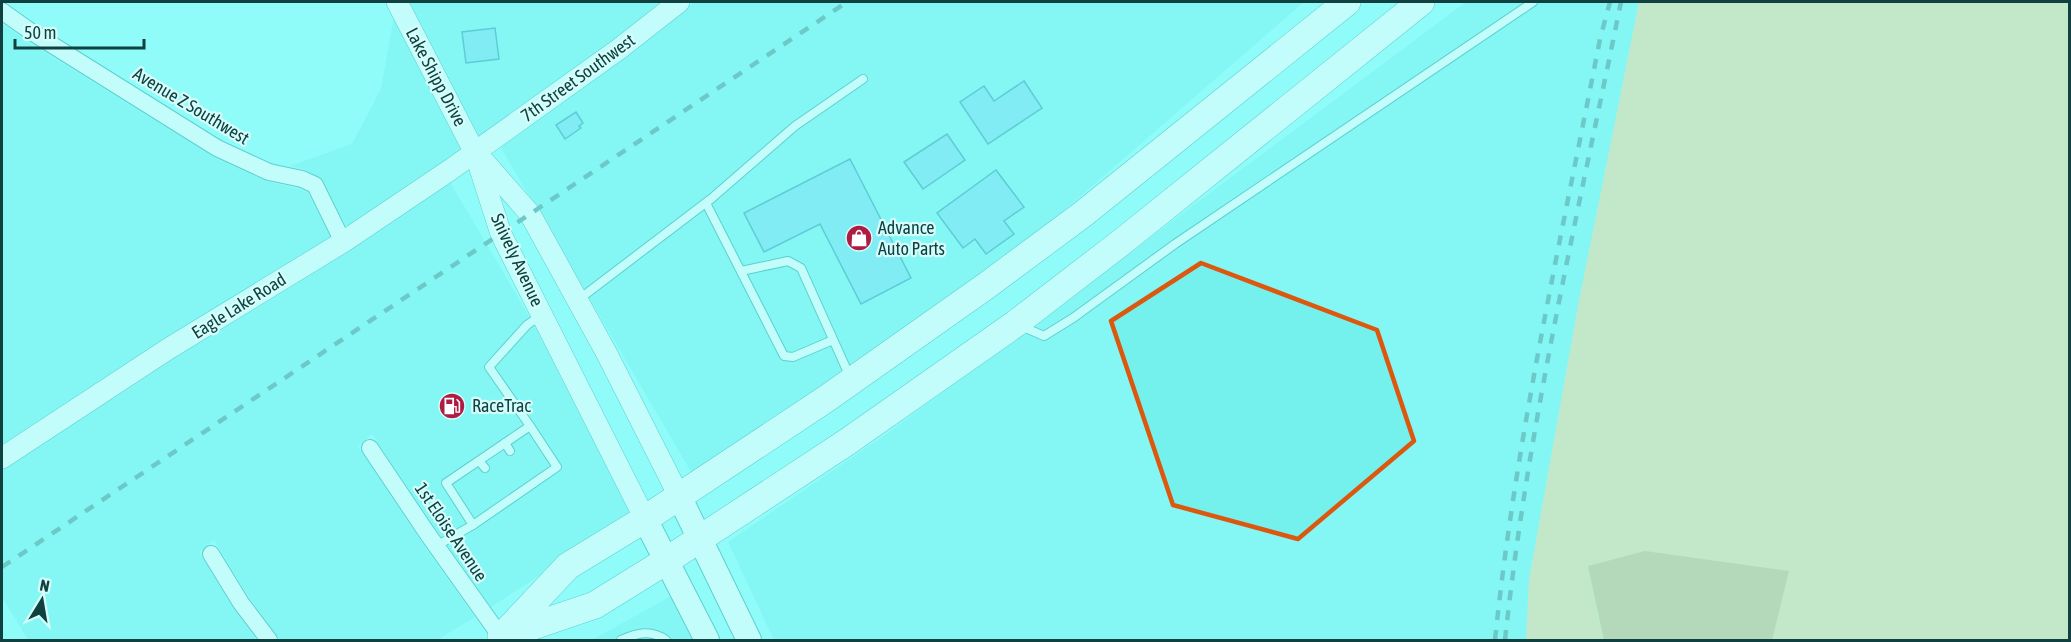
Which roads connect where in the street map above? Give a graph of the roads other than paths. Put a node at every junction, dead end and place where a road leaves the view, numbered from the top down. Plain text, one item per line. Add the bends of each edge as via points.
1 (397, 2) edge
2 (679, 2) edge
3 (1347, 2) edge
4 (1420, 2) edge
5 (1533, 2) edge
6 (2, 11) edge
7 (863, 79) dead end
8 (476, 153) junction
9 (706, 203) junction
10 (343, 242) junction
11 (741, 271) junction
12 (578, 300) junction
13 (542, 314) junction
14 (1014, 324) junction
15 (833, 340) junction
16 (852, 381) junction
17 (530, 426) junction
18 (370, 448) dead end
19 (2, 458) edge
20 (679, 496) junction
21 (645, 519) junction
22 (473, 525) junction
23 (699, 539) junction
24 (436, 546) junction
25 (212, 554) dead end
26 (666, 561) junction
27 (500, 639) edge
28 (269, 640) edge
29 (621, 640) edge
30 (666, 640) edge
31 (707, 640) edge
32 (748, 640) edge

1 - 8 street, Lake Shipp Drive
2 - 8 street, 7th Street Southwest
3 - 16 highway via 1083,214
4 - 14 highway via 1123,242
5 - 14 lane via 1044,336
6 - 10 street, Avenue Z Southwest via 217,148 269,172 315,185
7 - 9 lane via 795,126
8 - 10 street, Eagle Lake Road
8 - 12 street, Snively Avenue via 530,214
8 - 13 street, Snively Avenue via 501,234
9 - 11 lane
9 - 12 lane
10 - 19 street, Eagle Lake Road via 168,349
11 - 15 lane via 788,261 801,268
11 - 15 lane via 784,356 793,357
12 - 20 street, Snively Avenue
13 - 17 lane via 489,367
13 - 21 street, Snively Avenue
14 - 23 highway via 847,442
15 - 16 lane
16 - 20 highway
17 - 22 lane via 557,467 504,498
17 - 22 lane via 482,464 446,483
18 - 24 street, 1st Eloise Avenue
20 - 21 highway
20 - 23 main road, Snively Avenue
21 - 26 main road, Snively Avenue
21 - 27 highway via 568,566
22 - 24 lane
23 - 26 highway
23 - 32 main road, Snively Avenue
24 - 27 street, 1st Eloise Avenue
25 - 28 street
26 - 27 highway via 595,605
26 - 31 main road, Snively Avenue
29 - 30 lane via 642,633

